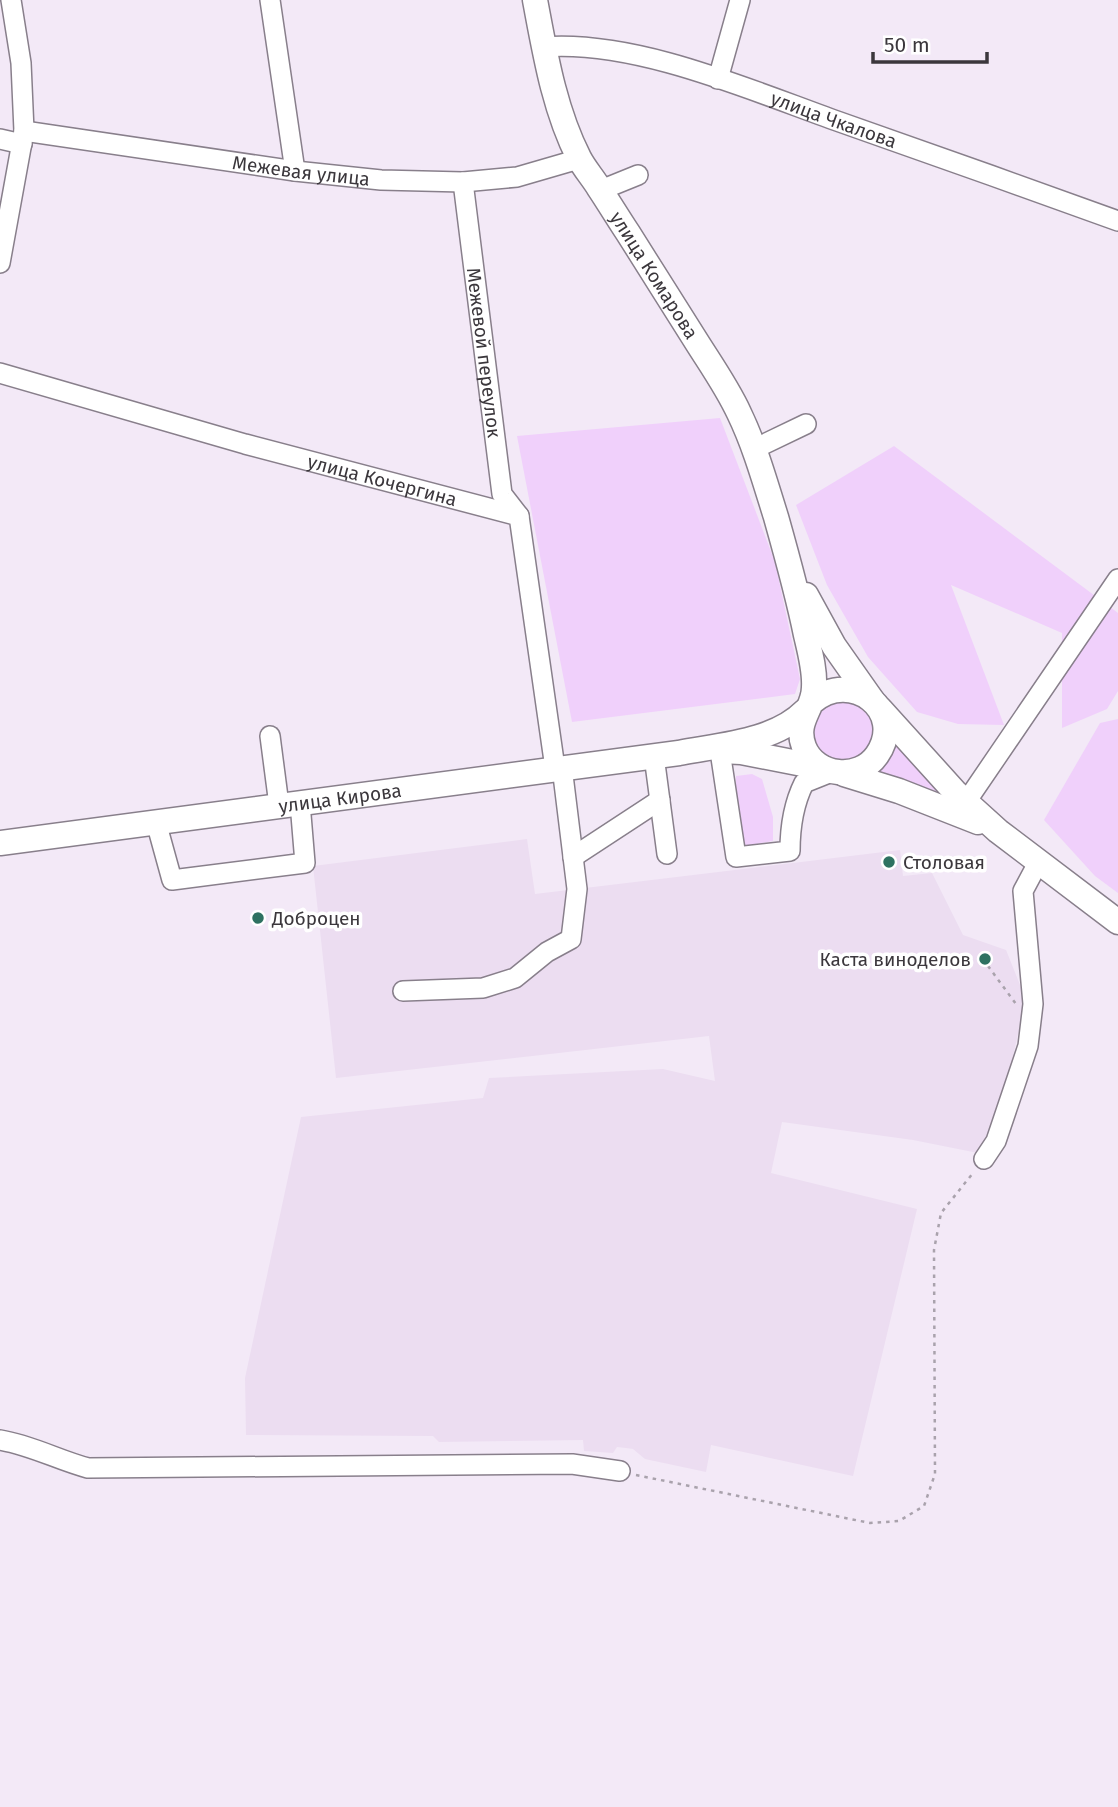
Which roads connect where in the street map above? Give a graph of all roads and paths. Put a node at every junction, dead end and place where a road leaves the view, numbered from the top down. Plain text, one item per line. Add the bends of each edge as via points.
1 (10, 0) edge
2 (270, 0) edge
3 (535, 0) edge
4 (740, 0) edge
5 (544, 47) junction
6 (718, 79) junction
7 (23, 137) junction
8 (0, 139) edge
9 (579, 159) junction
10 (295, 171) junction
11 (638, 176) dead end
12 (463, 183) junction
13 (601, 190) junction
14 (1118, 221) edge
15 (0, 262) edge
16 (0, 373) edge
17 (806, 424) dead end
18 (754, 449) junction
19 (519, 516) junction
20 (785, 550) junction
21 (1118, 579) edge
22 (875, 703) junction
23 (809, 707) junction
24 (270, 736) dead end
25 (720, 751) junction
26 (679, 752) junction
27 (654, 755) junction
28 (559, 767) junction
29 (833, 771) junction
30 (660, 800) junction
31 (966, 802) junction
32 (289, 804) junction
33 (156, 822) junction
34 (998, 831) junction
35 (0, 843) edge
36 (667, 854) dead end
37 (573, 857) junction
38 (1039, 861) junction
39 (1118, 922) edge
40 (988, 966) dead end
41 (402, 991) dead end
42 (1031, 1015) junction
43 (984, 1160) joint
44 (0, 1440) edge
45 (620, 1471) joint

1 - 7 street via 20,63
2 - 10 street
3 - 5 main road, улица Комарова
4 - 6 street
5 - 6 street, улица Чкалова via 572,45 624,52
5 - 9 main road, улица Комарова via 553,88
6 - 14 street, улица Чкалова
7 - 8 street, Межевая улица
7 - 10 street, Межевая улица
7 - 15 street
9 - 12 street, Межевая улица via 517,177
9 - 13 main road, улица Комарова
10 - 12 street, Межевая улица
11 - 13 street
12 - 19 street, Межевой переулок via 502,494
13 - 18 main road, улица Комарова via 715,372
16 - 19 street, улица Кочергина
17 - 18 street
18 - 20 main road, улица Комарова
19 - 28 street
20 - 22 main road via 834,646
20 - 23 main road via 815,678
21 - 31 street
22 - 23 main road via 846,689 832,690
22 - 29 main road via 885,731 877,755 869,764
22 - 31 main road
23 - 26 main road via 766,734
23 - 29 main road via 801,735 804,747 810,757
24 - 32 street
25 - 26 main road
25 - 29 main road
25 - 29 street via 736,857 790,851 790,828 804,783
26 - 27 main road, улица Кирова
27 - 28 main road, улица Кирова
27 - 30 street
28 - 32 main road, улица Кирова
28 - 37 street
29 - 34 main road via 953,810
30 - 36 street
30 - 37 street
31 - 34 main road
32 - 33 main road, улица Кирова
32 - 33 street via 305,863 172,880
33 - 35 main road, улица Кирова
34 - 38 main road
37 - 41 street via 578,889 572,939 547,951 516,978 483,988
38 - 39 main road
38 - 42 street via 1023,891
40 - 42 path via 1023,1014
42 - 43 street via 1028,1046 996,1141
43 - 45 path via 941,1213 934,1250 935,1474 924,1506 899,1521 870,1523
44 - 45 street via 88,1468 572,1464

